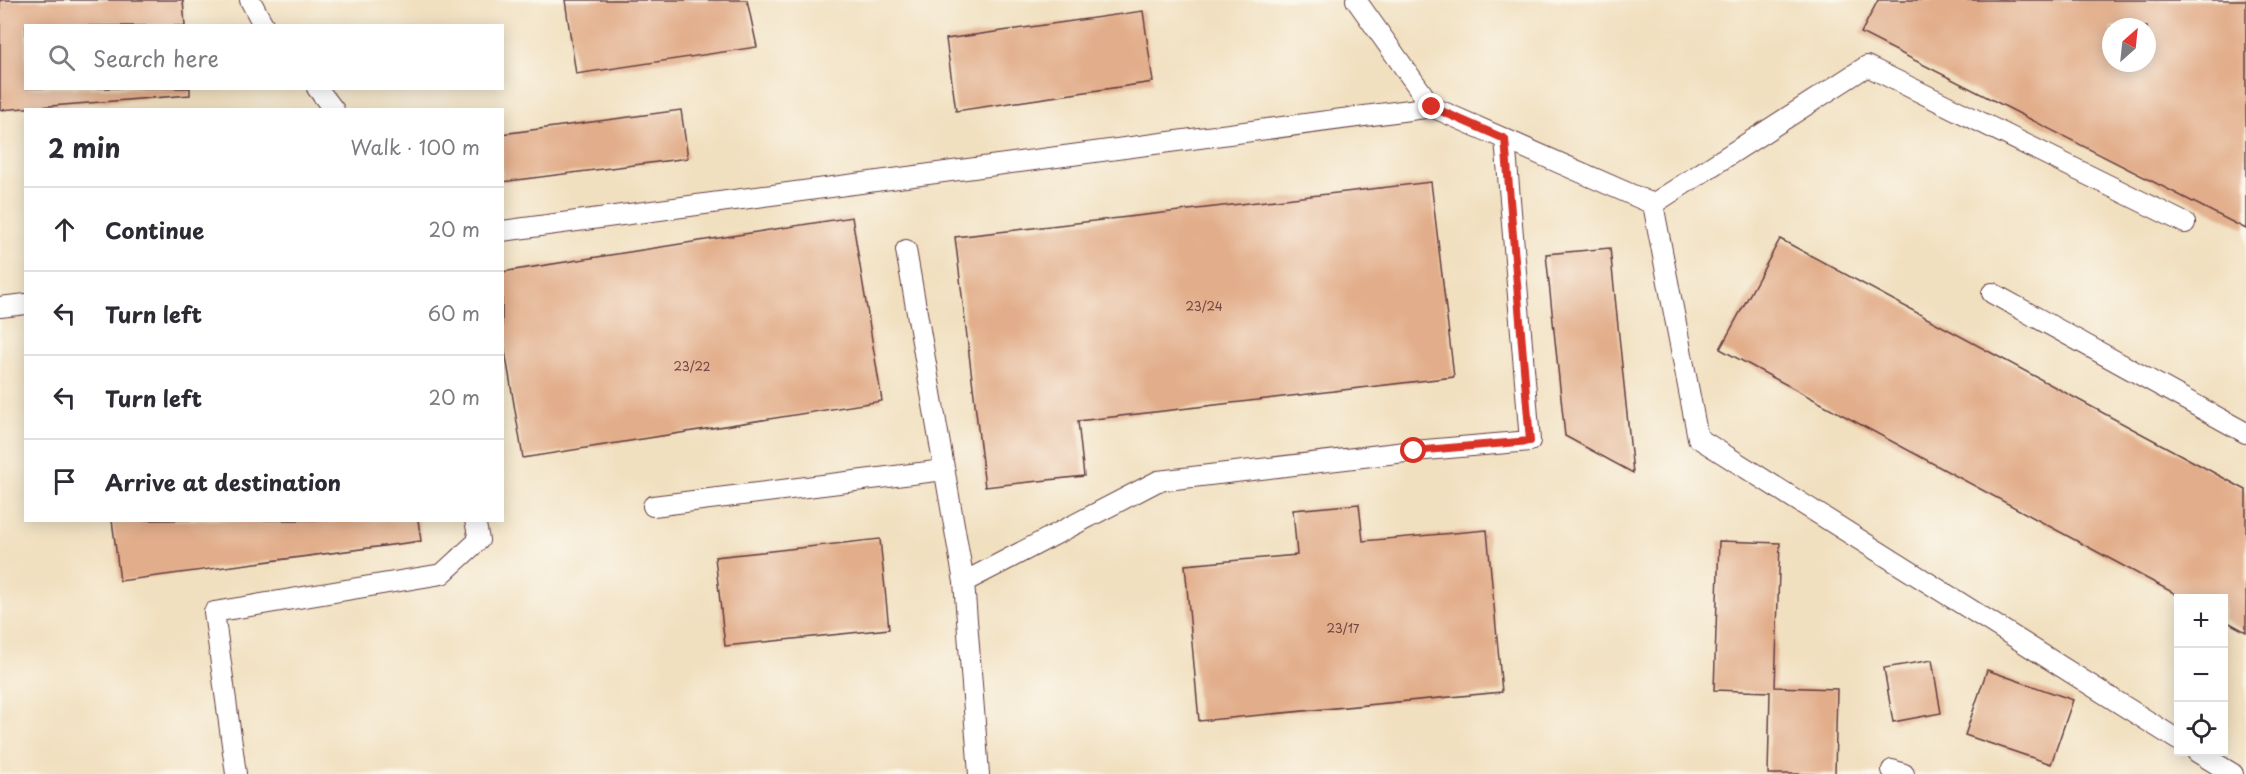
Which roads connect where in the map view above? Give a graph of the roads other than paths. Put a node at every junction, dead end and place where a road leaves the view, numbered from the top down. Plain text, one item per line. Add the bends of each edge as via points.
1 (250, 0) edge
2 (1356, 0) edge
3 (263, 24) edge
4 (318, 90) edge
5 (1432, 107) junction
6 (332, 108) edge
7 (1505, 139) junction
8 (1653, 204) junction
9 (2185, 224) dead end
10 (504, 231) edge
11 (906, 250) dead end
12 (1992, 293) dead end
13 (24, 304) edge
14 (0, 308) edge
15 (2246, 433) edge
16 (944, 470) junction
17 (653, 506) dead end
18 (475, 522) edge
19 (964, 582) junction
20 (2174, 737) edge
21 (2204, 756) edge
22 (236, 774) edge
23 (980, 774) edge
24 (2233, 774) edge

1 - 3 lane
2 - 5 lane
4 - 6 lane
5 - 7 lane
5 - 10 lane
7 - 8 lane
7 - 19 lane via 1530,441 1158,481
8 - 9 lane via 1867,66
8 - 20 lane via 1698,438
11 - 16 lane
12 - 15 lane
13 - 14 lane
16 - 17 lane
16 - 19 lane
18 - 22 lane via 479,540 442,574 214,612
19 - 23 lane
21 - 24 lane

